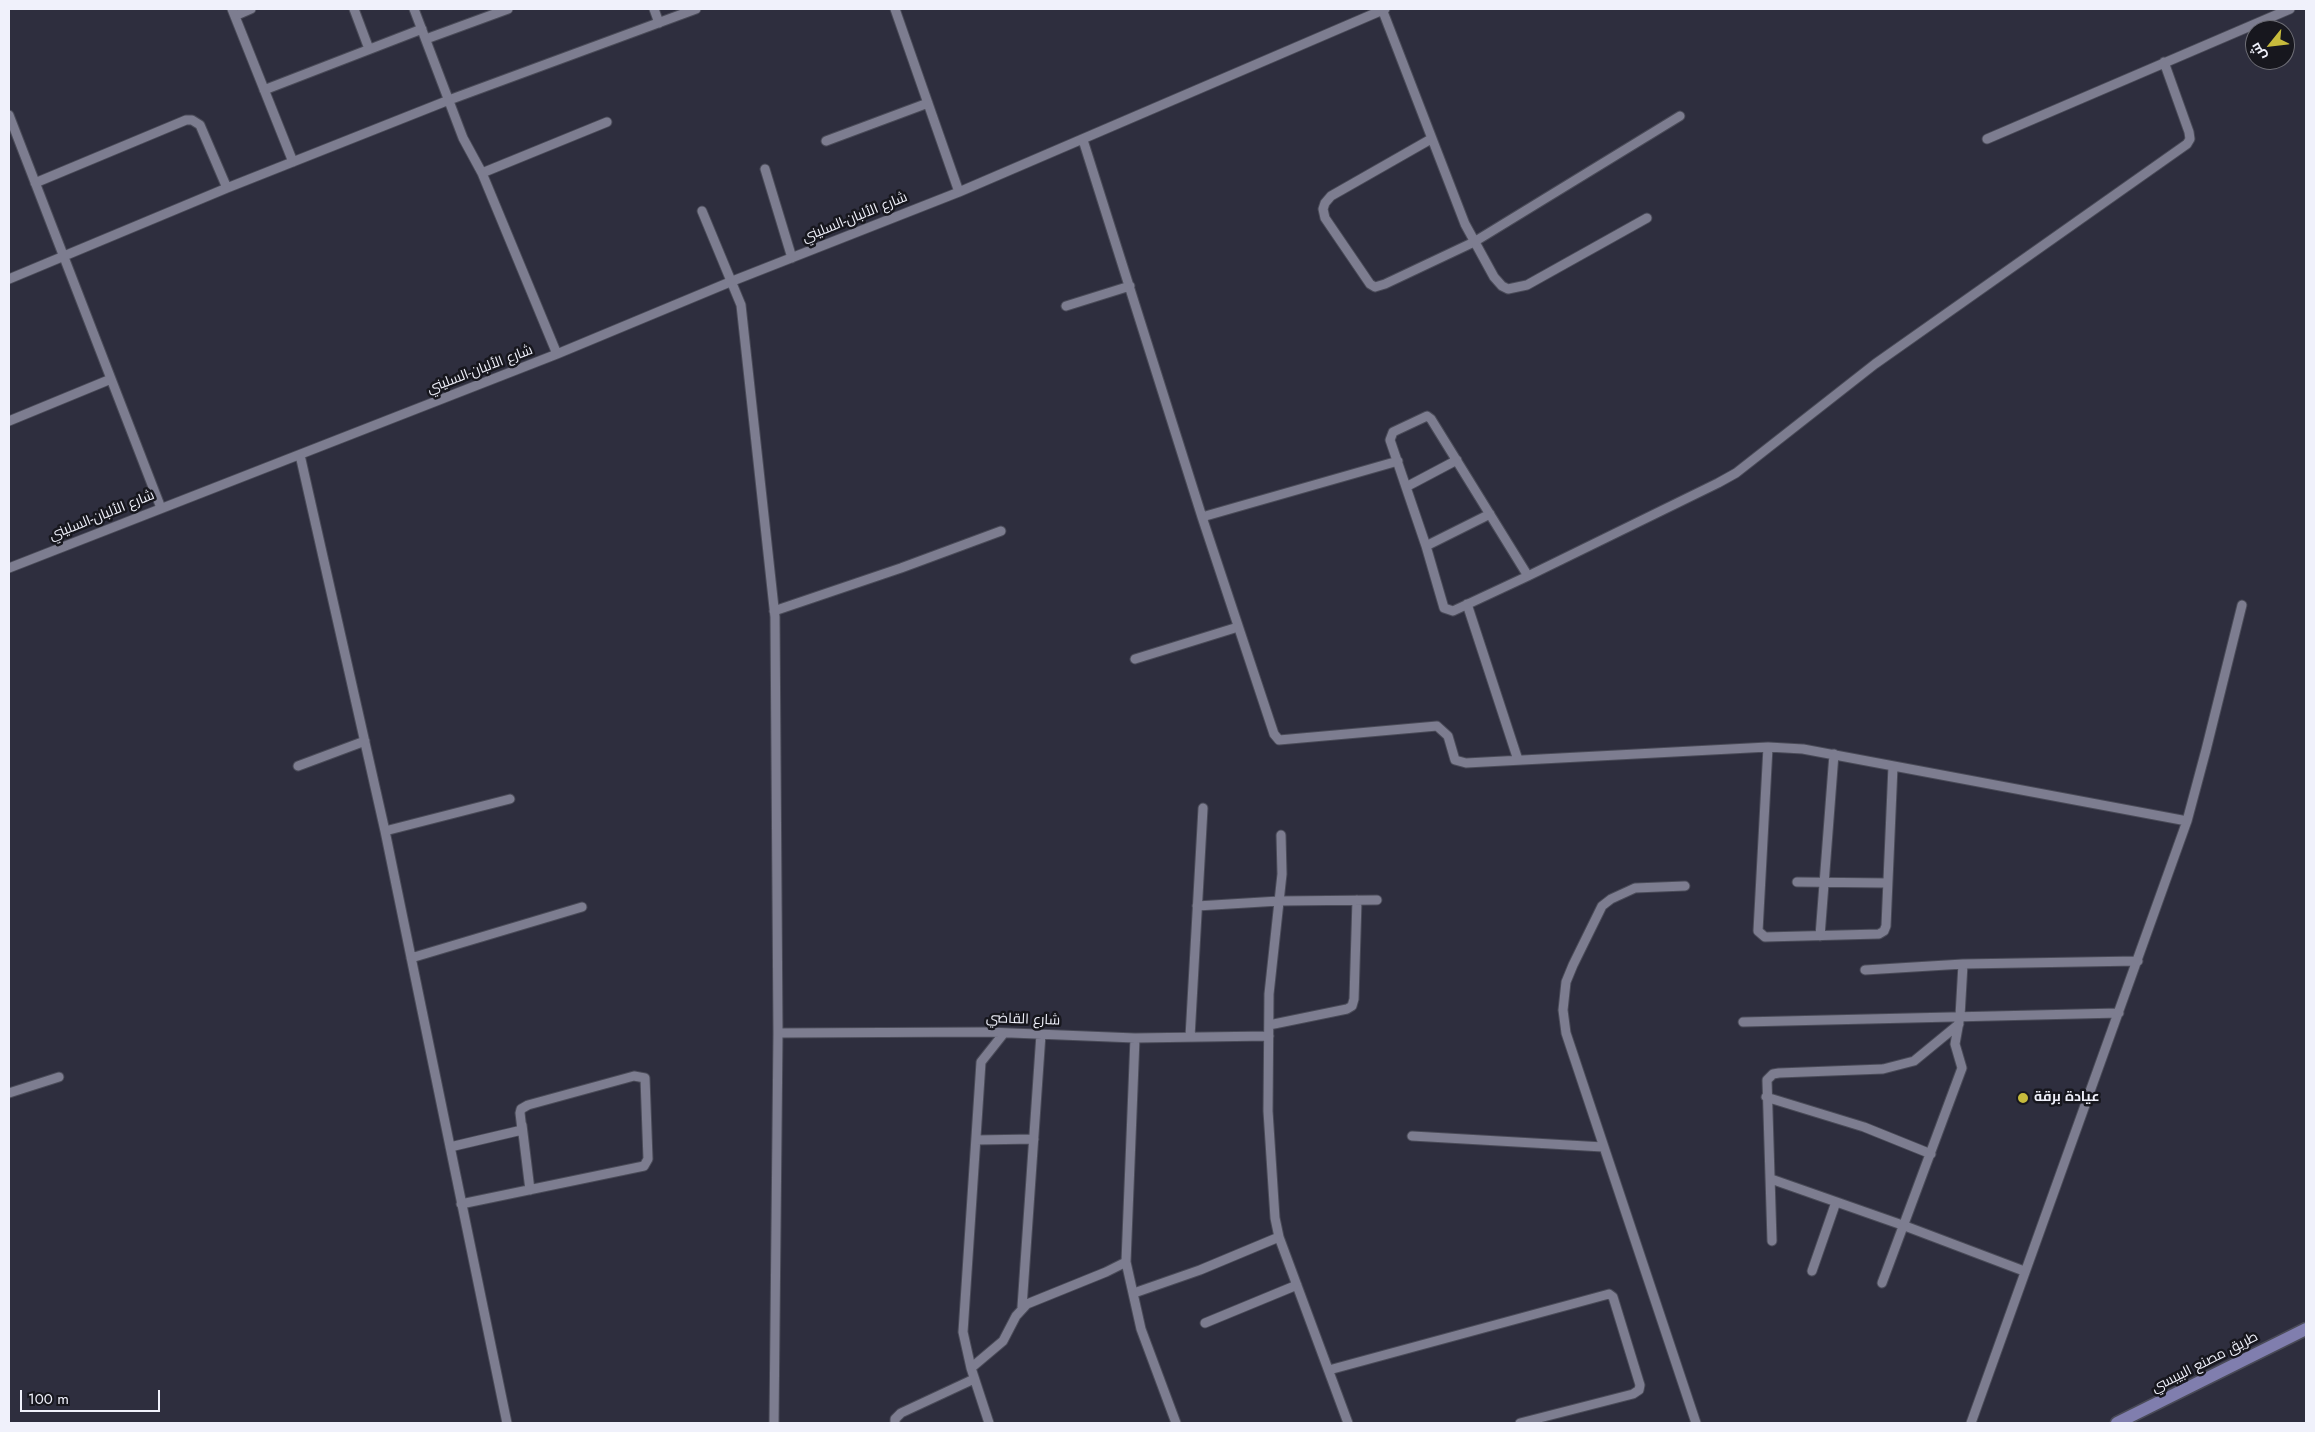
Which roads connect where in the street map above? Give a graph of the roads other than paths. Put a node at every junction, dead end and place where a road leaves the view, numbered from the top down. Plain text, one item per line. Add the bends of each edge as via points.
1 (251, 9) edge
2 (354, 9) edge
3 (414, 9) edge
4 (508, 9) edge
5 (654, 9) edge
6 (696, 9) edge
7 (895, 9) edge
8 (1383, 9) edge
9 (2290, 9) edge
10 (233, 12) edge
11 (658, 23) junction
12 (422, 29) junction
13 (426, 39) junction
14 (369, 49) junction
15 (2164, 62) junction
16 (264, 90) junction
17 (448, 100) junction
18 (928, 103) junction
19 (9, 115) edge
20 (1680, 116) dead end
21 (607, 122) dead end
22 (1432, 139) junction
23 (1083, 140) junction
24 (1987, 140) dead end
25 (826, 141) dead end
26 (293, 162) junction
27 (765, 169) dead end
28 (482, 173) junction
29 (35, 183) junction
30 (227, 188) junction
31 (959, 192) junction
32 (702, 211) dead end
33 (1647, 218) dead end
34 (1474, 242) junction
35 (64, 256) junction
36 (792, 258) junction
37 (9, 279) edge
38 (730, 282) junction
39 (1130, 286) junction
40 (1066, 306) dead end
41 (557, 354) junction
42 (111, 380) junction
43 (9, 421) edge
44 (300, 455) junction
45 (1457, 460) junction
46 (1398, 461) junction
47 (1406, 487) junction
48 (161, 508) junction
49 (1490, 514) junction
50 (1202, 517) junction
51 (1001, 532) dead end
52 (1426, 546) junction
53 (9, 568) edge
54 (1528, 576) junction
55 (1466, 604) junction
56 (2242, 605) dead end
57 (774, 611) junction
58 (1238, 627) junction
59 (1135, 659) dead end
60 (365, 741) junction
61 (1768, 747) junction
62 (1834, 754) junction
63 (1518, 760) junction
64 (298, 766) dead end
65 (1892, 766) junction
66 (510, 799) dead end
67 (1203, 808) dead end
68 (2187, 821) junction
69 (384, 831) junction
70 (1281, 834) dead end
71 (1798, 882) dead end
72 (1823, 882) junction
73 (1887, 883) junction
74 (1685, 886) dead end
75 (1357, 900) junction
76 (1377, 900) dead end
77 (1279, 901) junction
78 (1197, 906) junction
79 (582, 907) dead end
80 (1820, 936) junction
81 (411, 958) junction
82 (2138, 961) junction
83 (1963, 964) junction
84 (1865, 970) dead end
85 (2119, 1012) junction
86 (1960, 1020) junction
87 (1743, 1022) dead end
88 (1269, 1025) junction
89 (778, 1033) junction
90 (1004, 1033) junction
91 (1041, 1034) junction
92 (1268, 1036) junction
93 (1190, 1037) junction
94 (1135, 1038) junction
95 (59, 1077) dead end
96 (645, 1078) junction
97 (9, 1094) edge
98 (1766, 1097) junction
99 (1412, 1136) dead end
100 (1034, 1139) junction
101 (976, 1140) junction
102 (1603, 1146) junction
103 (450, 1147) junction
104 (1931, 1154) junction
105 (1771, 1179) junction
106 (530, 1190) junction
107 (1836, 1202) junction
108 (461, 1204) junction
109 (1905, 1226) junction
110 (1279, 1237) junction
111 (1772, 1241) dead end
112 (1126, 1262) junction
113 (1812, 1271) dead end
114 (2024, 1271) junction
115 (1882, 1283) dead end
116 (1297, 1285) junction
117 (1134, 1293) junction
118 (1022, 1308) junction
119 (1205, 1322) dead end
120 (2306, 1329) edge
121 (971, 1368) junction
122 (1330, 1370) junction
123 (974, 1379) junction
124 (507, 1423) edge
125 (774, 1423) edge
126 (896, 1423) edge
127 (989, 1423) edge
128 (1176, 1423) edge
129 (1348, 1423) edge
130 (1520, 1423) edge
131 (1696, 1423) edge
132 (1971, 1423) edge
133 (2116, 1423) edge

1 - 10 street
2 - 14 street
3 - 12 street
4 - 13 street
5 - 11 street
6 - 11 street
7 - 18 street
8 - 22 street
8 - 23 street, شارع الألبان-السليني
9 - 15 street
10 - 16 street
11 - 17 street
12 - 13 street
12 - 14 street
13 - 17 street
14 - 16 street
15 - 24 street
15 - 54 street via 2189,132 2187,144 1875,364 1736,473
16 - 26 street
17 - 26 street
17 - 28 street
18 - 25 street
18 - 31 street
19 - 29 street
20 - 34 street
21 - 28 street
22 - 34 street
22 - 34 street via 1331,196 1324,203 1325,218 1375,287
23 - 31 street, شارع الألبان-السليني
23 - 39 street
26 - 30 street
27 - 36 street
28 - 41 street
29 - 30 street via 192,120 200,125
29 - 35 street
30 - 35 street
31 - 36 street, شارع الألبان-السليني
32 - 38 street
33 - 34 street via 1518,288 1502,286
35 - 37 street
35 - 42 street
36 - 38 street, شارع الألبان-السليني
38 - 41 street, شارع الألبان-السليني
38 - 57 street via 741,305
39 - 40 street
39 - 50 street
41 - 44 street, شارع الألبان-السليني
42 - 43 street
42 - 48 street
44 - 48 street, شارع الألبان-السليني
44 - 60 street
45 - 46 street via 1432,419 1426,416 1393,432 1390,440
45 - 47 street
45 - 49 street
46 - 47 street
46 - 50 street
47 - 52 street
48 - 53 street, شارع الألبان-السليني
49 - 52 street
49 - 54 street
50 - 58 street
51 - 57 street
52 - 55 street via 1444,608 1453,611
54 - 55 street
55 - 63 street
56 - 68 street
57 - 89 street
58 - 59 street
58 - 63 street via 1274,734 1279,740 1437,726 1448,736 1459,762
60 - 64 street
60 - 69 street
61 - 62 street
61 - 63 street
61 - 80 street via 1758,931 1765,937
62 - 65 street
62 - 72 street
65 - 68 street
65 - 73 street
66 - 69 street
67 - 78 street
68 - 82 street
69 - 81 street
70 - 77 street
71 - 72 street
72 - 73 street
72 - 80 street
73 - 80 street via 1886,926 1882,933
74 - 102 street via 1635,888 1611,898 1602,906 1592,924 1566,982 1563,1010 1566,1033
75 - 76 street
75 - 77 street
75 - 88 street via 1352,1006
77 - 78 street
77 - 88 street
78 - 93 street
79 - 81 street
81 - 103 street
82 - 83 street
82 - 85 street
83 - 84 street
83 - 86 street
85 - 86 street
85 - 114 street
86 - 87 street
86 - 98 street via 1914,1061 1883,1069 1773,1074 1765,1085
86 - 104 street via 1955,1050 1962,1068
88 - 92 street
89 - 90 street, شارع القاضي
89 - 125 street
90 - 91 street, شارع القاضي
90 - 101 street via 981,1062
91 - 94 street, شارع القاضي
91 - 100 street
92 - 93 street, شارع القاضي
92 - 110 street via 1271,1180
93 - 94 street, شارع القاضي
94 - 112 street
95 - 97 street
96 - 103 street via 634,1076 528,1105 520,1113 522,1130
96 - 106 street via 648,1159 644,1166
96 - 106 street via 522,1110
98 - 104 street via 1864,1127
98 - 105 street
99 - 102 street
100 - 101 street
100 - 118 street
101 - 121 street via 963,1332
102 - 131 street
103 - 108 street
104 - 109 street
105 - 107 street
105 - 111 street
106 - 108 street
107 - 109 street
107 - 113 street
108 - 124 street
109 - 114 street
109 - 115 street
110 - 116 street
110 - 117 street
112 - 117 street
112 - 118 street
114 - 132 street
116 - 119 street
116 - 122 street
117 - 128 street via 1141,1328
118 - 121 street via 1003,1341
120 - 133 main road, طريق مصنع البيبسي
121 - 123 street
122 - 129 street
122 - 130 street via 1609,1294 1613,1297 1640,1385 1638,1390
123 - 126 street via 900,1413
123 - 127 street

